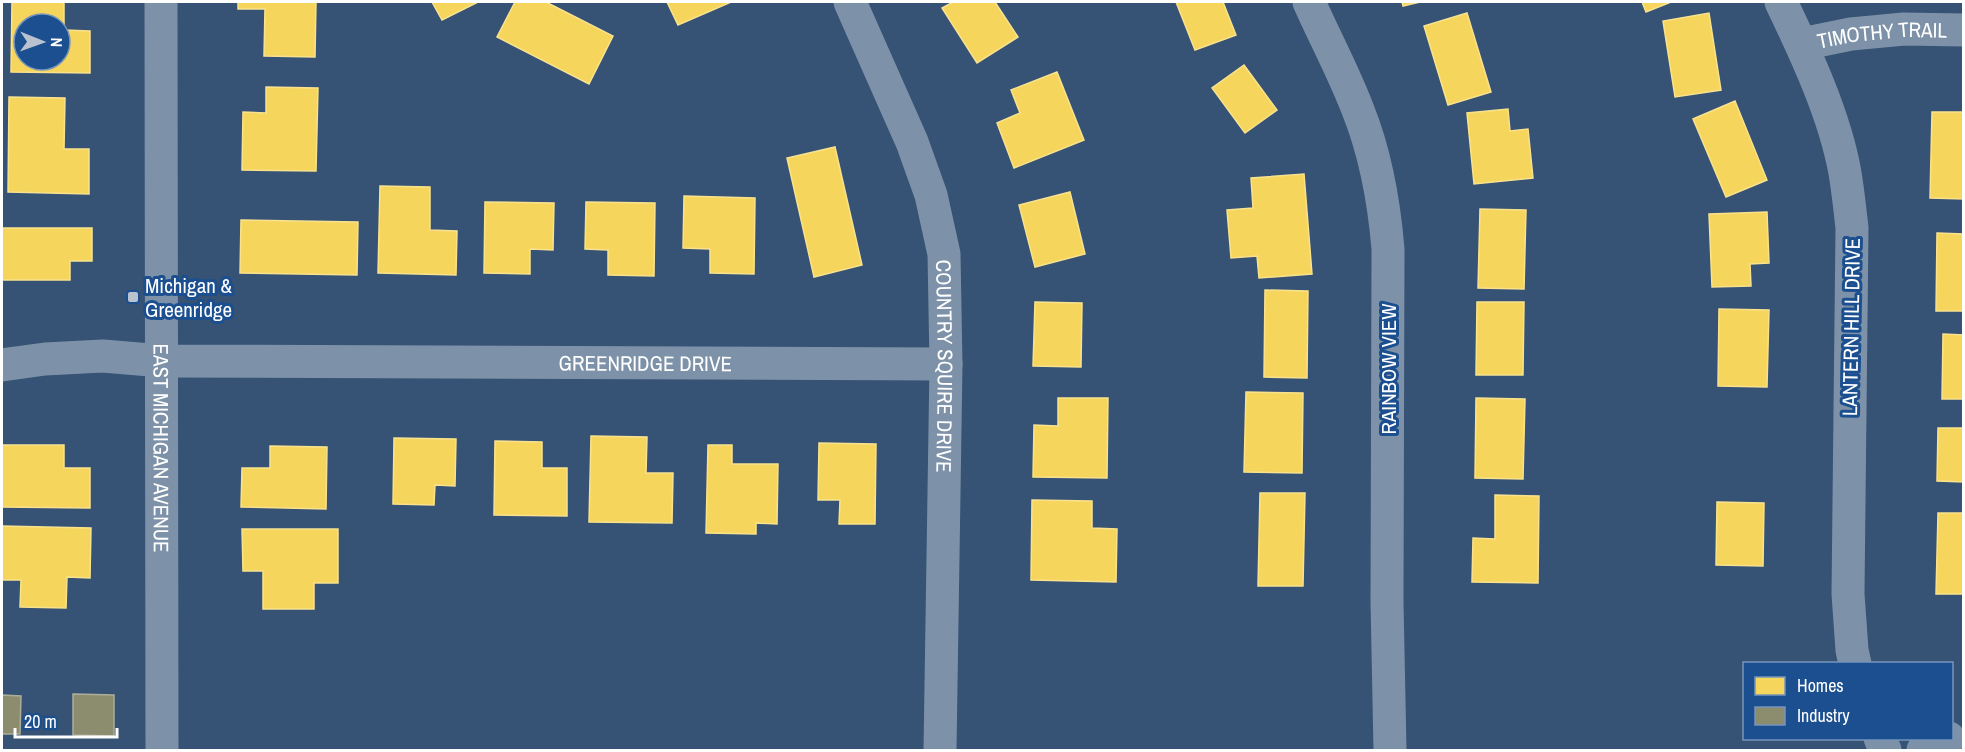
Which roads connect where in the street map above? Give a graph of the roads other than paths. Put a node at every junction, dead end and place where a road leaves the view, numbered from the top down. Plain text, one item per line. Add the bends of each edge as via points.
1 (161, 2) edge
2 (850, 2) edge
3 (1310, 2) edge
4 (1781, 2) edge
5 (1964, 30) edge
6 (1802, 44) junction
7 (162, 361) junction
8 (946, 364) junction
9 (2, 365) edge
10 (1855, 662) edge
11 (1946, 740) edge
12 (162, 750) edge
13 (940, 750) edge
14 (1390, 750) edge
15 (1923, 750) edge

1 - 7 street, EAST MICHIGAN AVENUE
2 - 8 street, COUNTRY SQUIRE DRIVE via 931,195 944,254
3 - 14 street, RAINBOW VIEW via 1358,110 1385,206
4 - 6 street, LANTERN HILL DRIVE
5 - 6 street, TIMOTHY TRAIL via 1904,29
6 - 10 street, LANTERN HILL DRIVE via 1845,172 1852,228 1848,594
7 - 8 street, GREENRIDGE DRIVE
7 - 9 street, GREENRIDGE DRIVE via 103,356
7 - 12 street, EAST MICHIGAN AVENUE
8 - 13 street, COUNTRY SQUIRE DRIVE
11 - 15 street

